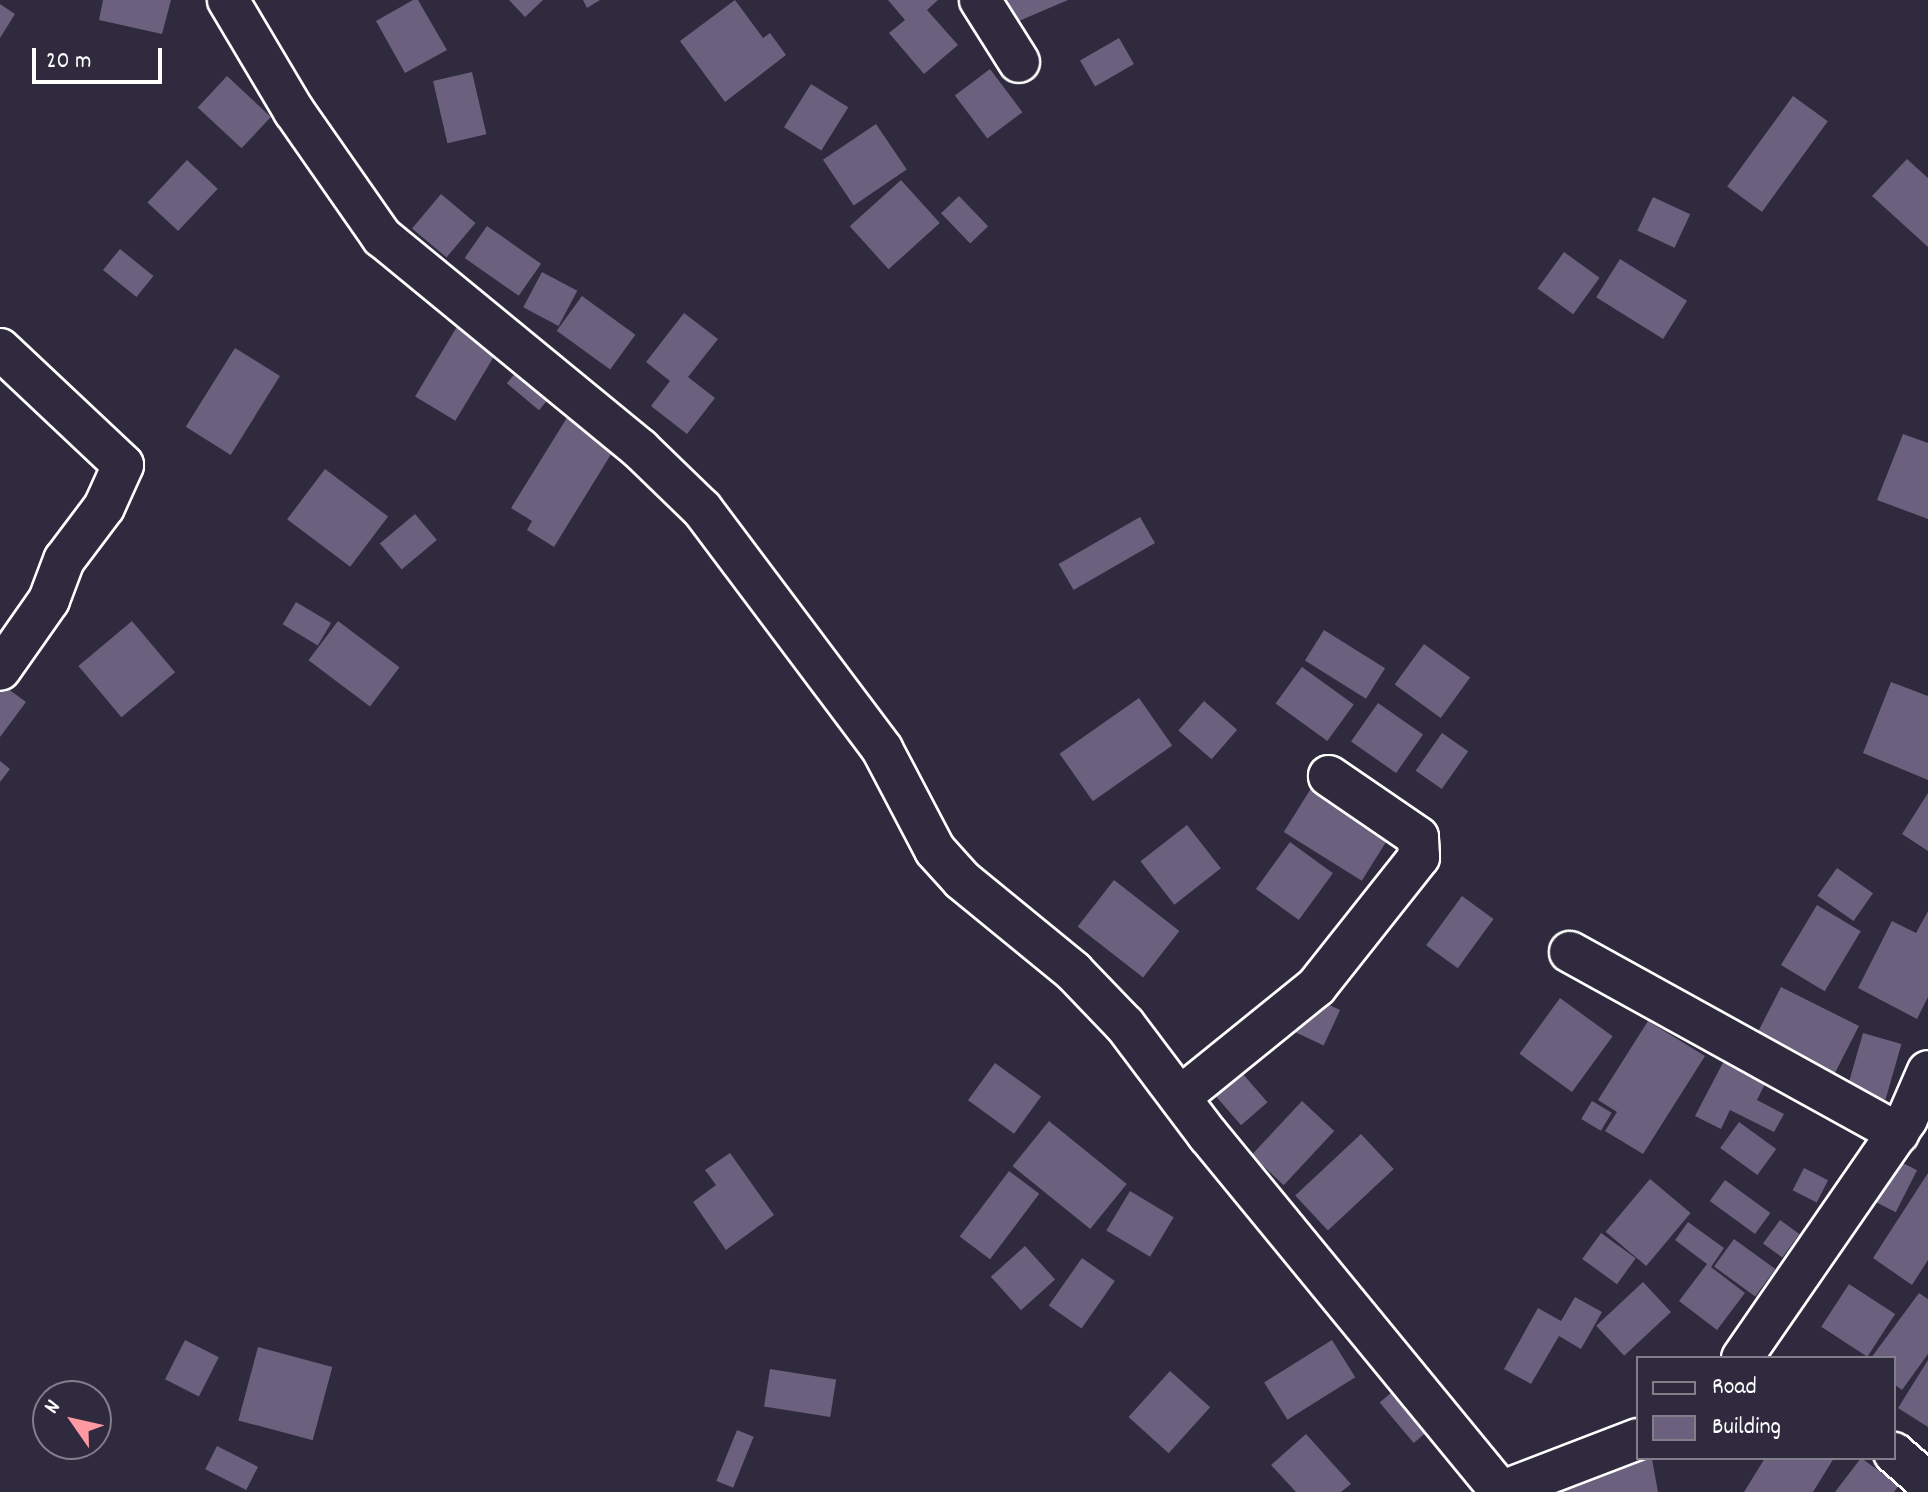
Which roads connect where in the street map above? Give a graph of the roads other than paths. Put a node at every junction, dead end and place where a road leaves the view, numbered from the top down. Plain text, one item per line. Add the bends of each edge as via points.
1 (228, 0) edge
2 (980, 0) edge
3 (1019, 62) dead end
4 (0, 349) edge
5 (0, 670) edge
6 (1329, 776) dead end
7 (1570, 952) dead end
8 (1928, 1071) edge
9 (1180, 1097) junction
10 (1911, 1128) edge
11 (1764, 1350) edge
12 (1636, 1440) edge
13 (1896, 1455) edge
14 (1928, 1483) edge
15 (1500, 1491) edge

1 - 9 street via 294,111 382,237 640,449 702,509 882,749 935,850 962,880 1073,971 1125,1025
2 - 3 street
4 - 5 street via 123,465 104,507 64,560 49,600
6 - 9 street via 1418,837 1419,857 1316,987
7 - 10 street
8 - 10 street
9 - 15 street
10 - 11 street
12 - 15 street
13 - 14 street

